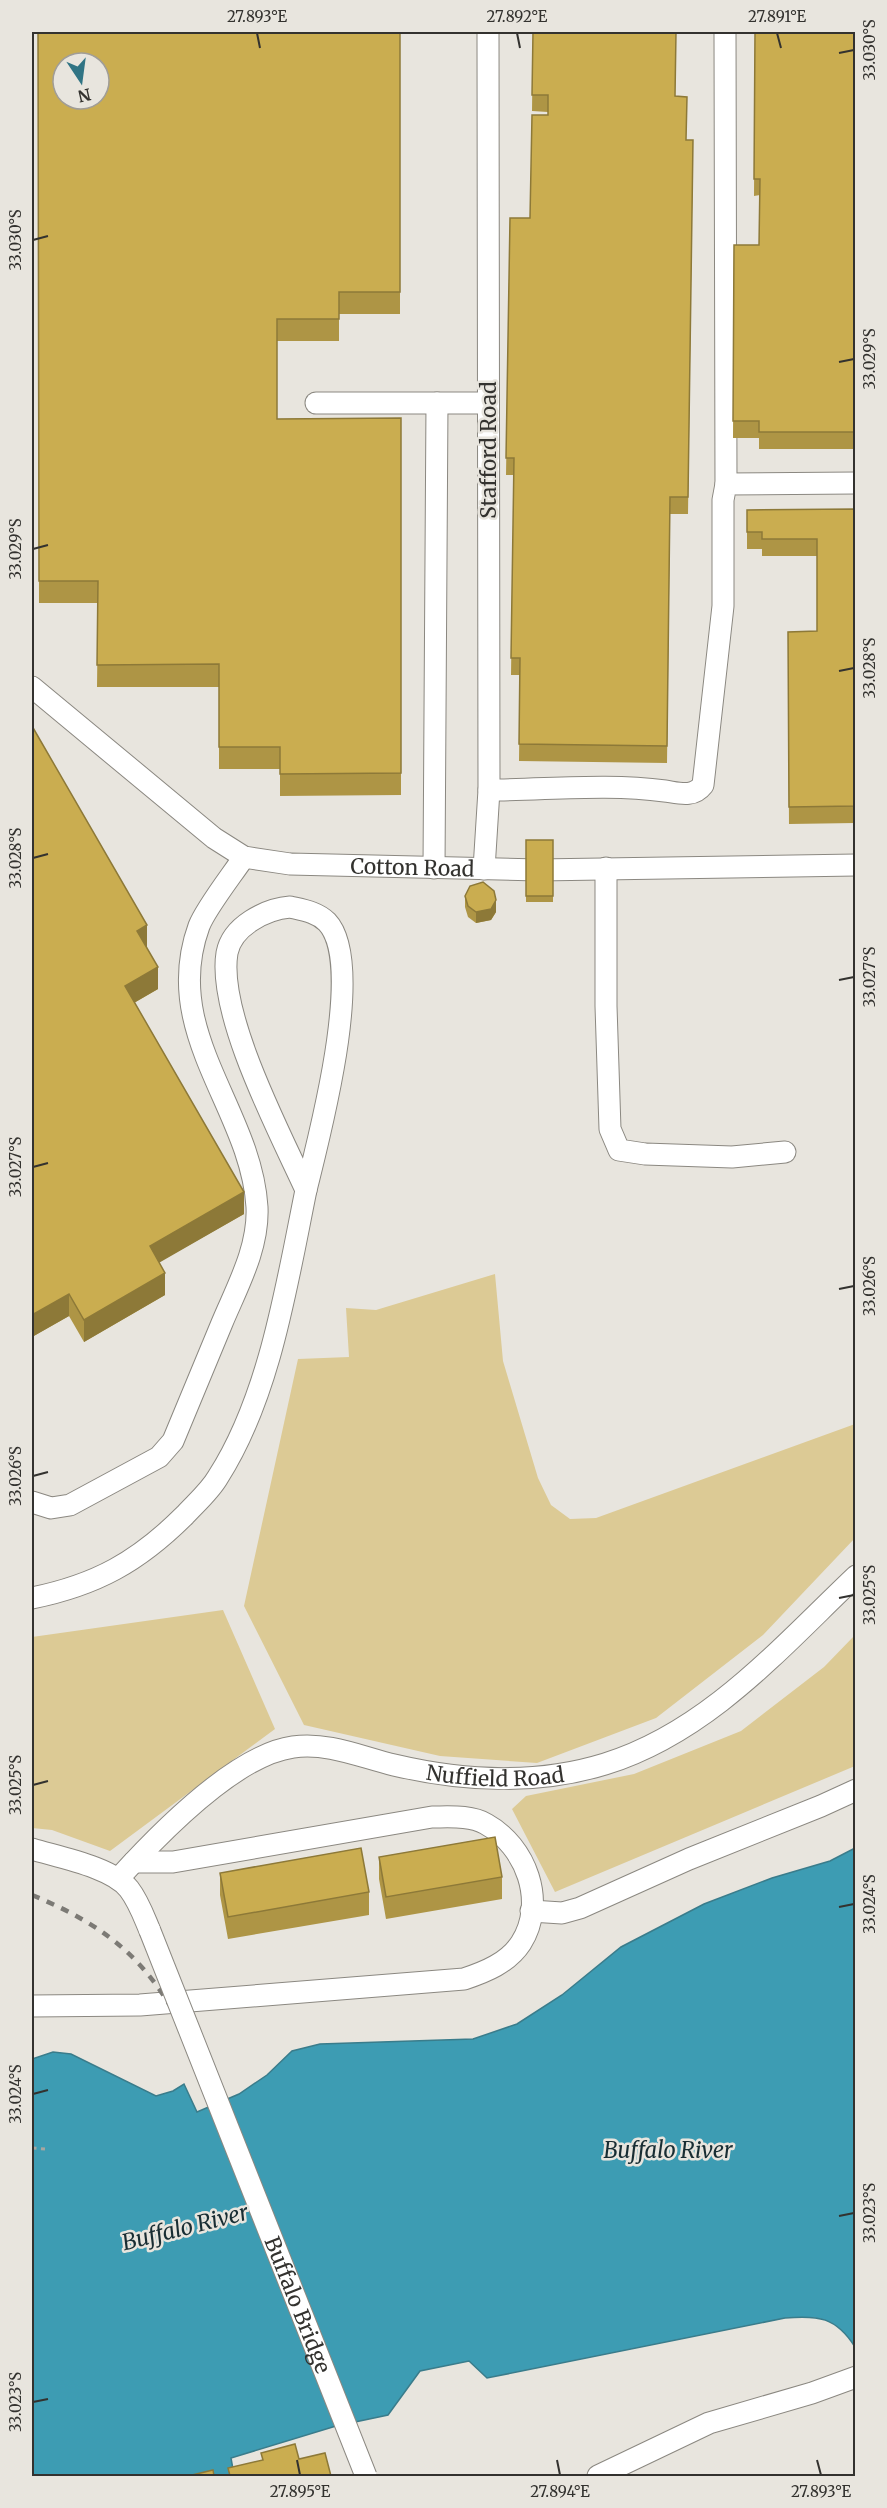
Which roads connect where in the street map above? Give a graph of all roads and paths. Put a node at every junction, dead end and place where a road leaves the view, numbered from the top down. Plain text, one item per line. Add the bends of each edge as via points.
1 (488, 32) edge
2 (725, 32) edge
3 (316, 403) dead end
4 (437, 403) junction
5 (488, 403) junction
6 (726, 483) junction
7 (855, 483) edge
8 (32, 687) edge
9 (489, 790) junction
10 (244, 857) junction
11 (855, 865) edge
12 (434, 868) junction
13 (606, 868) junction
14 (484, 869) junction
15 (785, 1152) dead end
16 (306, 1190) junction
17 (32, 1502) edge
18 (855, 1576) edge
19 (32, 1598) edge
20 (855, 1790) edge
21 (32, 1849) edge
22 (134, 1862) junction
23 (118, 1879) junction
24 (531, 1911) junction
25 (32, 2006) edge
26 (32, 2148) edge
27 (45, 2149) dead end
28 (855, 2377) edge
29 (366, 2476) edge
30 (598, 2476) edge

1 - 5 street, Stafford Road
2 - 6 street
3 - 4 street
4 - 5 street
4 - 12 street
5 - 9 street, Stafford Road
6 - 7 street
6 - 9 street via 723,606 703,785 686,794 632,788
8 - 10 street, Cotton Road via 214,838
9 - 14 street, Stafford Road
10 - 12 street, Cotton Road via 290,864
10 - 17 street via 200,923 189,960 190,1002 199,1040 252,1172 257,1209 253,1249 173,1441 159,1457 70,1505 51,1508
11 - 13 street, Cotton Road
12 - 14 street, Cotton Road
13 - 14 street, Cotton Road
13 - 15 street via 610,1129 619,1150 732,1157
16 - 16 street via 251,1068 227,978 227,951 239,930 276,908 290,906 312,912 327,922 342,956 340,1021 321,1131
16 - 19 street via 264,1372 218,1478 141,1555 72,1589
18 - 22 street, Nuffield Road via 746,1681 700,1718 605,1764 545,1776 470,1778 329,1748 276,1750 206,1793
20 - 24 street via 580,1908 562,1913
21 - 23 street
22 - 23 street, Nuffield Road
22 - 24 street via 173,1862 421,1818 471,1819 486,1823 510,1842 522,1859 532,1891
23 - 29 street, Buffalo Bridge, bridge via 129,1889 150,1931
24 - 25 street via 522,1942 511,1954 485,1972 464,1979 140,2005
26 - 27 path
28 - 30 street via 709,2423

